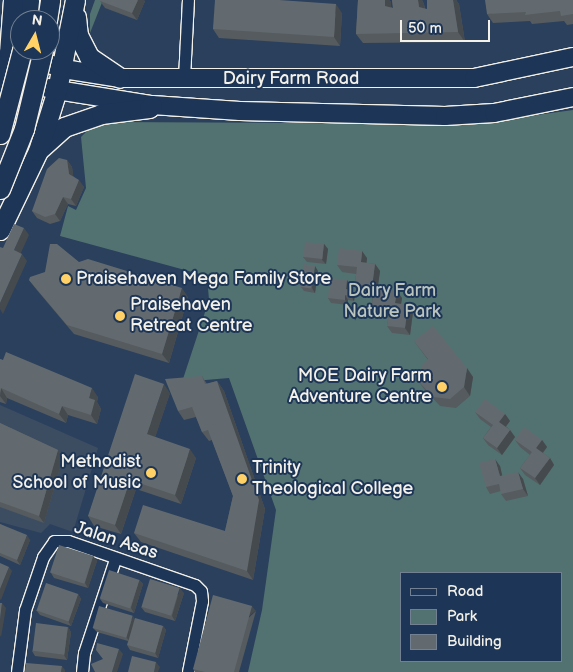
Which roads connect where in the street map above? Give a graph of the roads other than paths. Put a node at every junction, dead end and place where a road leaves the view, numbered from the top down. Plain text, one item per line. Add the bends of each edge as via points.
1 (7, 0) edge
2 (188, 0) edge
3 (75, 2) edge
4 (0, 6) edge
5 (573, 57) edge
6 (12, 60) edge
7 (14, 60) edge
8 (41, 60) edge
9 (42, 60) edge
10 (62, 67) junction
11 (5, 78) junction
12 (120, 78) junction
13 (184, 78) junction
14 (57, 90) junction
15 (573, 97) edge
16 (0, 98) edge
17 (152, 105) junction
18 (0, 134) edge
19 (38, 151) junction
20 (0, 189) edge
21 (0, 230) edge
22 (115, 559) junction
23 (17, 672) edge
24 (82, 672) edge
25 (188, 672) edge

1 - 4 highway
2 - 13 street
3 - 10 highway
3 - 12 highway via 78,35 84,48 102,68
5 - 13 main road, Dairy Farm Road via 474,78
6 - 11 highway
7 - 18 highway, bridge
8 - 20 highway, bridge via 24,129
9 - 10 main road, Dairy Farm Road
10 - 12 main road, Dairy Farm Road
10 - 14 highway
11 - 14 main road, Dairy Farm Road
11 - 16 highway
12 - 13 main road, Dairy Farm Road
14 - 17 main road, Dairy Farm Road
14 - 19 highway
15 - 17 main road, Dairy Farm Road via 494,113 445,116
17 - 19 highway via 101,114 64,127
19 - 21 highway
22 - 23 street, Jalan Asas via 68,541 54,541 43,557 25,610
22 - 24 street via 84,653
22 - 25 street, Jalan Asas via 195,585 201,591 202,601

